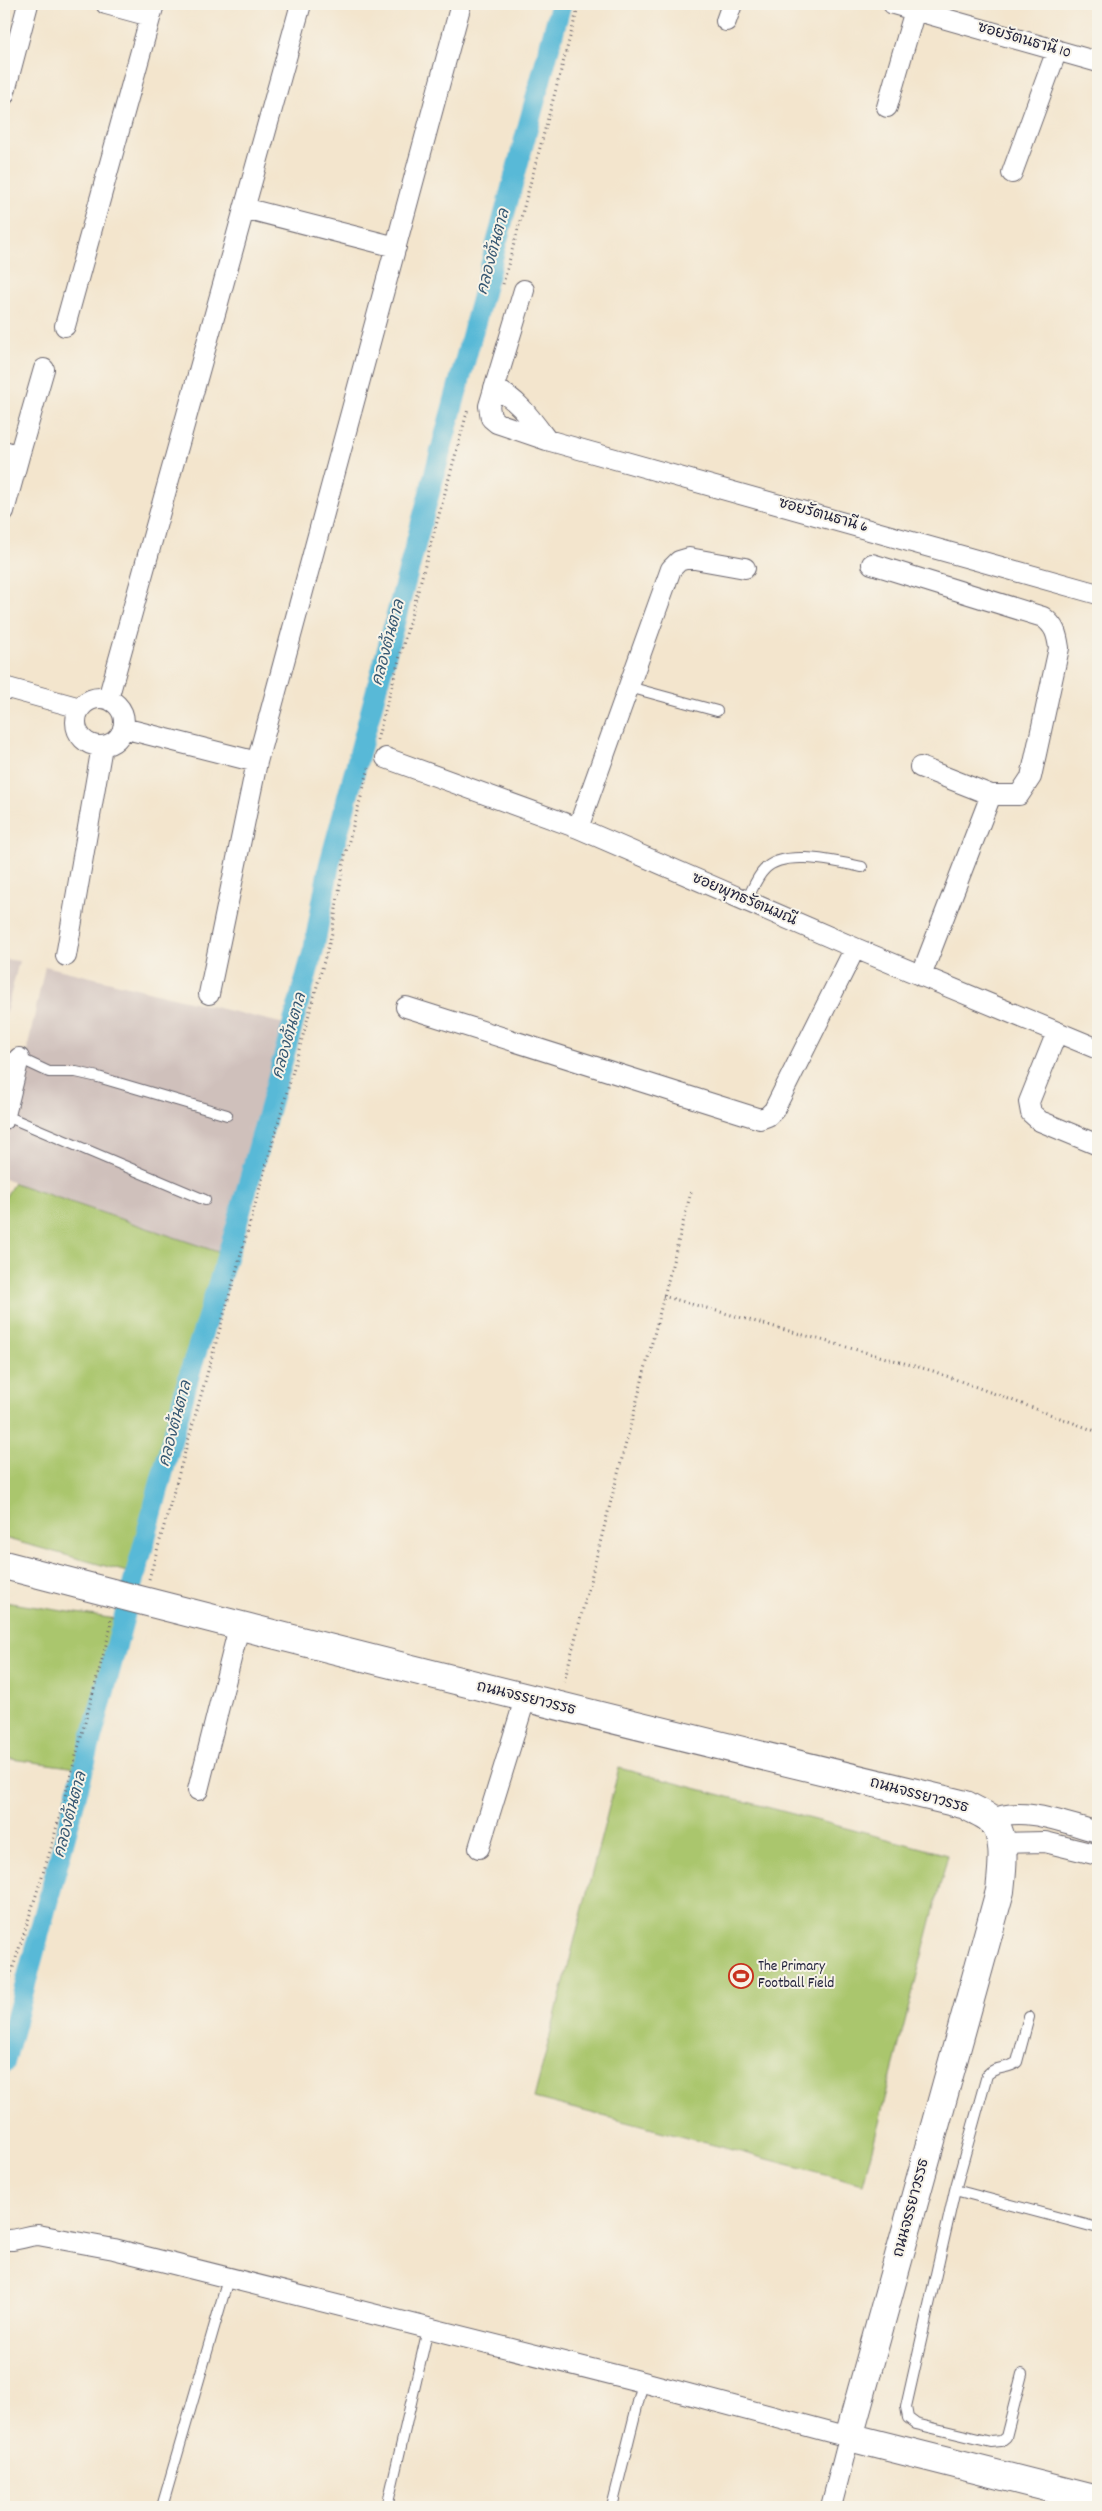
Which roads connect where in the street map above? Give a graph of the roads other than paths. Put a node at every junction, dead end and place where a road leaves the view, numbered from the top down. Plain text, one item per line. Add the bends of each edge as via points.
1 (28, 4) edge
2 (106, 4) edge
3 (301, 4) edge
4 (461, 4) edge
5 (893, 4) edge
6 (152, 10) edge
7 (915, 10) junction
8 (1057, 50) junction
9 (1098, 62) edge
10 (4, 95) edge
11 (887, 107) dead end
12 (1012, 173) dead end
13 (244, 208) junction
14 (396, 247) junction
15 (524, 290) dead end
16 (65, 326) dead end
17 (44, 369) dead end
18 (494, 388) junction
19 (547, 440) junction
20 (11, 454) edge
21 (4, 511) edge
22 (872, 564) dead end
23 (744, 568) dead end
24 (1098, 594) edge
25 (4, 687) edge
26 (629, 687) junction
27 (108, 699) junction
28 (80, 708) junction
29 (716, 711) dead end
30 (123, 728) junction
31 (102, 746) junction
32 (378, 756) road end
33 (257, 762) junction
34 (920, 767) dead end
35 (991, 795) junction
36 (578, 828) junction
37 (862, 867) dead end
38 (746, 901) junction
39 (855, 948) junction
40 (66, 956) dead end
41 (922, 976) junction
42 (209, 994) dead end
43 (406, 1007) dead end
44 (1056, 1032) junction
45 (1098, 1049) edge
46 (19, 1058) joint
47 (227, 1115) dead end
48 (4, 1116) edge
49 (1098, 1145) edge
50 (205, 1200) dead end
51 (4, 1565) edge
52 (240, 1627) junction
53 (525, 1699) junction
54 (198, 1790) dead end
55 (997, 1832) junction
56 (1098, 1832) edge
57 (479, 1848) dead end
58 (1098, 1855) edge
59 (1028, 2017) dead end
60 (955, 2190) junction
61 (1098, 2228) edge
62 (4, 2240) edge
63 (228, 2279) junction
64 (428, 2329) junction
65 (1022, 2374) dead end
66 (643, 2382) junction
67 (849, 2437) junction
68 (1098, 2500) edge
69 (162, 2507) edge
70 (388, 2507) edge
71 (612, 2507) edge
72 (831, 2507) edge

1 - 10 street
2 - 6 street
3 - 13 street
4 - 14 street
5 - 7 street, ซอยรัตนธานี 10
6 - 16 street
7 - 8 street, ซอยรัตนธานี 10
7 - 11 street
8 - 9 street, ซอยรัตนธานี 10
8 - 12 street
13 - 14 street
13 - 27 street
14 - 33 street
15 - 18 street, ซอยรัตนธานี 6
17 - 20 street
18 - 19 street via 505,392
18 - 19 street, ซอยรัตนธานี 6 via 489,406 491,418 496,423
19 - 24 street, ซอยรัตนธานี 6
20 - 21 street
22 - 35 street via 1044,617 1053,625 1058,636 1058,648 1031,777 1019,795
23 - 26 street via 689,558 679,561 672,569
25 - 28 street
26 - 29 lane
26 - 36 street
27 - 28 street via 92,699
27 - 30 street via 122,714
28 - 31 street via 76,723 81,737
30 - 31 street via 115,740
30 - 33 street
31 - 40 street
32 - 36 street, ซอยพุทธรัตนมณี
33 - 42 street
34 - 35 street
35 - 41 street
36 - 38 street, ซอยพุทธรัตนมณี
37 - 38 lane via 822,859 773,862 763,870
38 - 39 street, ซอยพุทธรัตนมณี
39 - 41 street, ซอยพุทธรัตนมณี
39 - 43 street via 774,1110 760,1119
41 - 44 street, ซอยพุทธรัตนมณี
44 - 45 street, ซอยพุทธรัตนมณี
44 - 49 street via 1029,1102 1031,1113 1040,1121
46 - 47 lane via 49,1072 76,1072 98,1077
46 - 48 street
48 - 50 lane
51 - 52 main road, ถนนจรรยาวรรธ
52 - 53 main road, ถนนจรรยาวรรธ
52 - 54 street
53 - 55 main road, ถนนจรรยาวรรธ via 966,1806
53 - 57 street
55 - 56 street via 1003,1813 1025,1814
55 - 58 street
55 - 67 main road, ถนนจรรยาวรรธ via 1003,1864 1000,1891
59 - 60 lane via 1017,2062 992,2069 987,2075
60 - 61 lane
60 - 65 lane via 906,2407 908,2418 916,2424 991,2442 1001,2441 1006,2436
62 - 63 street via 17,2241 38,2235 114,2249
63 - 64 street
63 - 69 lane
64 - 66 street
64 - 70 lane
66 - 67 street
66 - 71 lane
67 - 68 main road via 1062,2495
67 - 72 street

